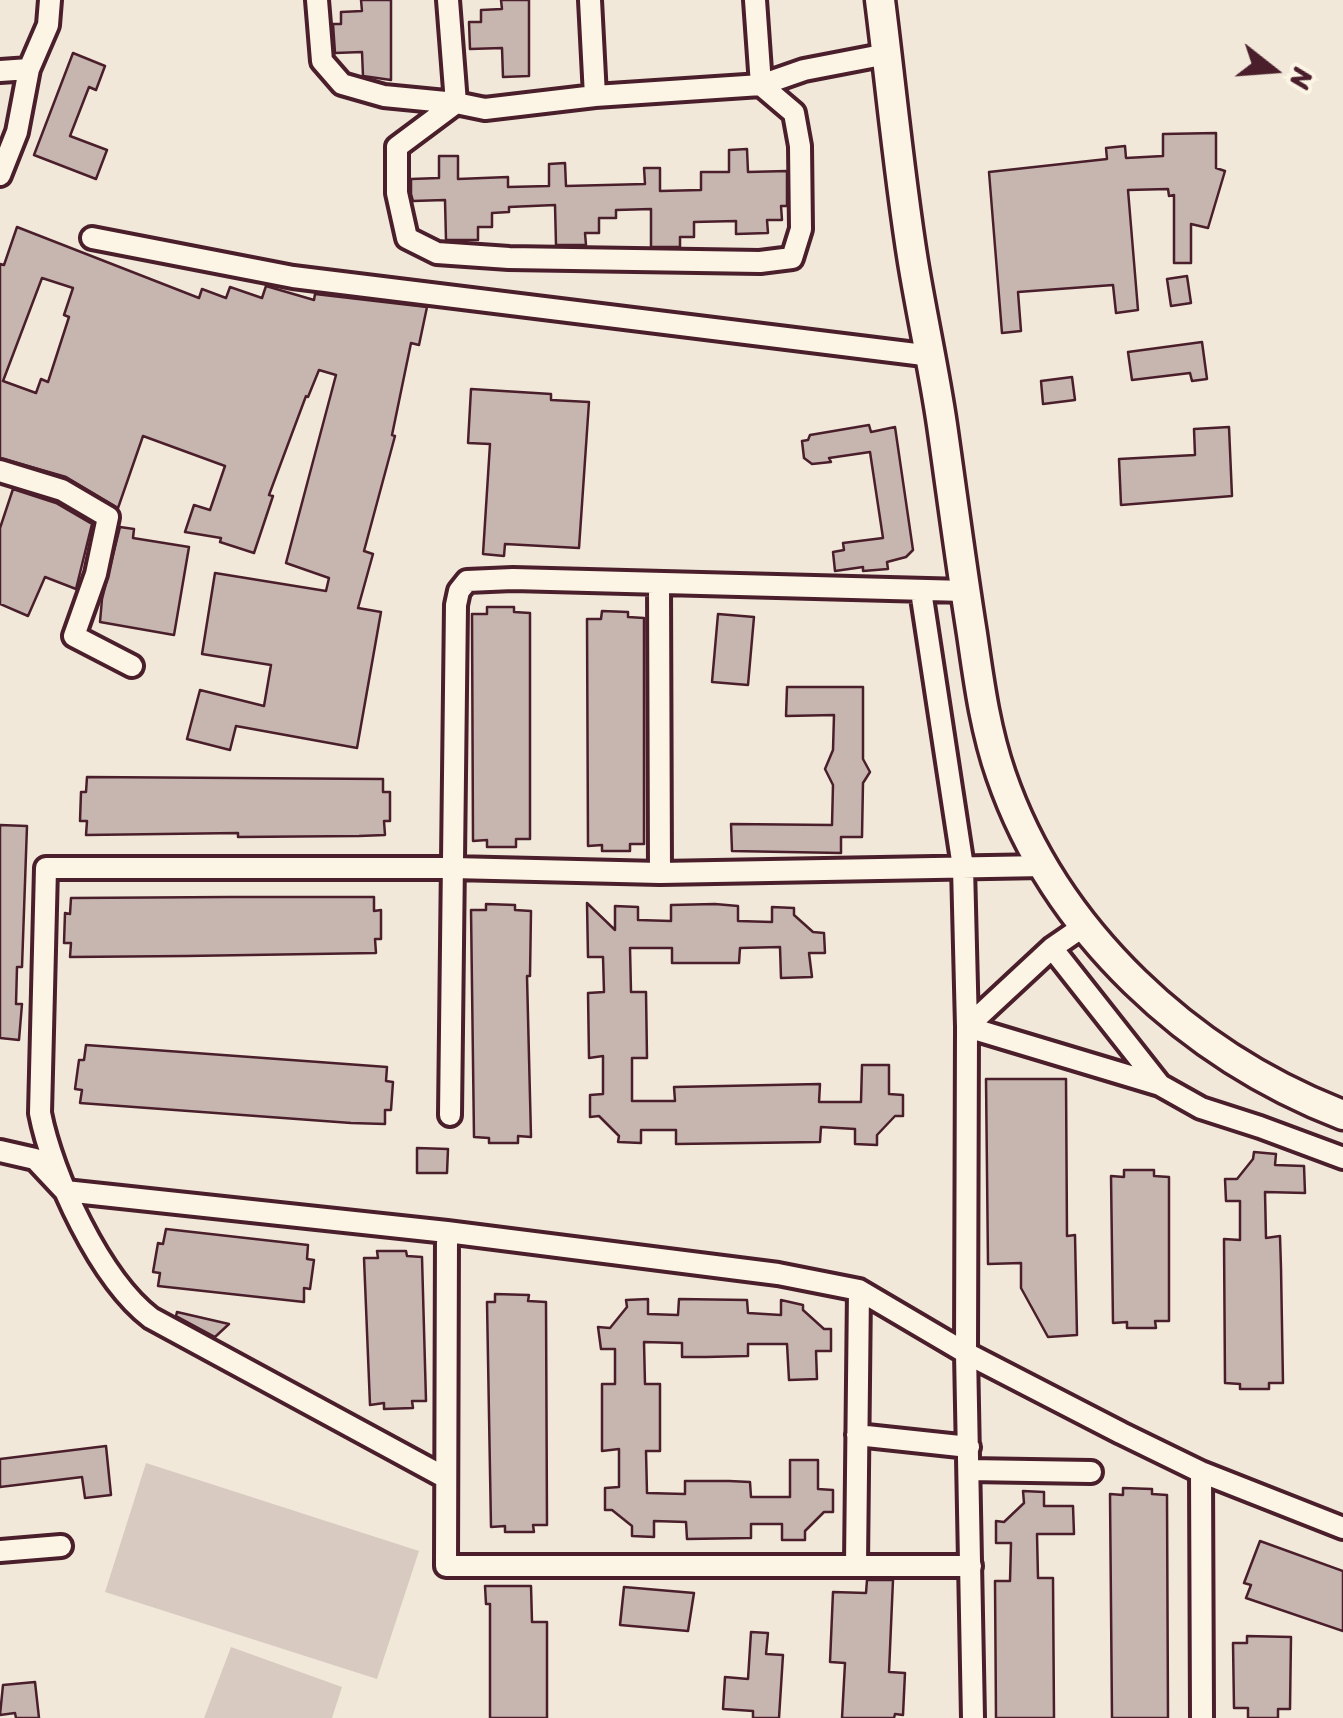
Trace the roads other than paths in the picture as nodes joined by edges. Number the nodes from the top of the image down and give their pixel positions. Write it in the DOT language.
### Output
graph roads {
  1 [pos="50,0"];
  2 [pos="317,0"];
  3 [pos="448,0"];
  4 [pos="590,0"];
  5 [pos="756,0"];
  6 [pos="880,0"];
  7 [pos="887,54"];
  8 [pos="29,69"];
  9 [pos="0,71"];
  10 [pos="761,86"];
  11 [pos="595,96"];
  12 [pos="456,102"];
  13 [pos="0,175"];
  14 [pos="92,238"];
  15 [pos="932,356"];
  16 [pos="0,472"];
  17 [pos="658,583"];
  18 [pos="921,591"];
  19 [pos="965,591"];
  20 [pos="132,666"];
  21 [pos="1044,866"];
  22 [pos="453,868"];
  23 [pos="963,868"];
  24 [pos="660,873"];
  25 [pos="1084,926"];
  26 [pos="1052,948"];
  27 [pos="967,1027"];
  28 [pos="1160,1084"];
  29 [pos="450,1115"];
  30 [pos="1343,1115"];
  31 [pos="0,1151"];
  32 [pos="1343,1158"];
  33 [pos="65,1191"];
  34 [pos="447,1232"];
  35 [pos="859,1290"];
  36 [pos="966,1352"];
  37 [pos="856,1434"];
  38 [pos="969,1447"];
  39 [pos="969,1470"];
  40 [pos="1090,1472"];
  41 [pos="1201,1472"];
  42 [pos="446,1478"];
  43 [pos="1343,1528"];
  44 [pos="61,1546"];
  45 [pos="0,1551"];
  46 [pos="856,1564"];
  47 [pos="971,1566"];
  48 [pos="972,1718"];
  49 [pos="1202,1718"];
  1 -- 8 [label="street"];
  2 -- 12 [label="street"];
  3 -- 12 [label="street"];
  4 -- 11 [label="street"];
  5 -- 10 [label="street"];
  6 -- 7 [label="street"];
  7 -- 10 [label="street"];
  7 -- 15 [label="street"];
  8 -- 9 [label="street"];
  8 -- 13 [label="street"];
  10 -- 11 [label="street"];
  10 -- 12 [label="street"];
  11 -- 12 [label="street"];
  14 -- 15 [label="street"];
  15 -- 19 [label="street"];
  16 -- 20 [label="street"];
  17 -- 18 [label="street"];
  17 -- 22 [label="street"];
  17 -- 24 [label="street"];
  18 -- 19 [label="street"];
  18 -- 23 [label="street"];
  19 -- 21 [label="street"];
  21 -- 23 [label="street"];
  21 -- 25 [label="street"];
  22 -- 24 [label="street"];
  22 -- 29 [label="street"];
  22 -- 33 [label="street"];
  23 -- 24 [label="street"];
  23 -- 27 [label="street"];
  25 -- 26 [label="street"];
  25 -- 30 [label="street"];
  26 -- 27 [label="street"];
  26 -- 28 [label="street"];
  27 -- 28 [label="street"];
  27 -- 36 [label="street"];
  28 -- 32 [label="street"];
  31 -- 33 [label="street"];
  33 -- 34 [label="street"];
  33 -- 42 [label="street"];
  34 -- 35 [label="street"];
  34 -- 42 [label="street"];
  35 -- 36 [label="street"];
  35 -- 37 [label="street"];
  36 -- 38 [label="street"];
  36 -- 41 [label="street"];
  37 -- 38 [label="street"];
  37 -- 46 [label="street"];
  38 -- 39 [label="street"];
  39 -- 40 [label="street"];
  39 -- 47 [label="street"];
  41 -- 43 [label="street"];
  41 -- 49 [label="street"];
  42 -- 46 [label="street"];
  44 -- 45 [label="street"];
  46 -- 47 [label="street"];
  47 -- 48 [label="street"];
}
